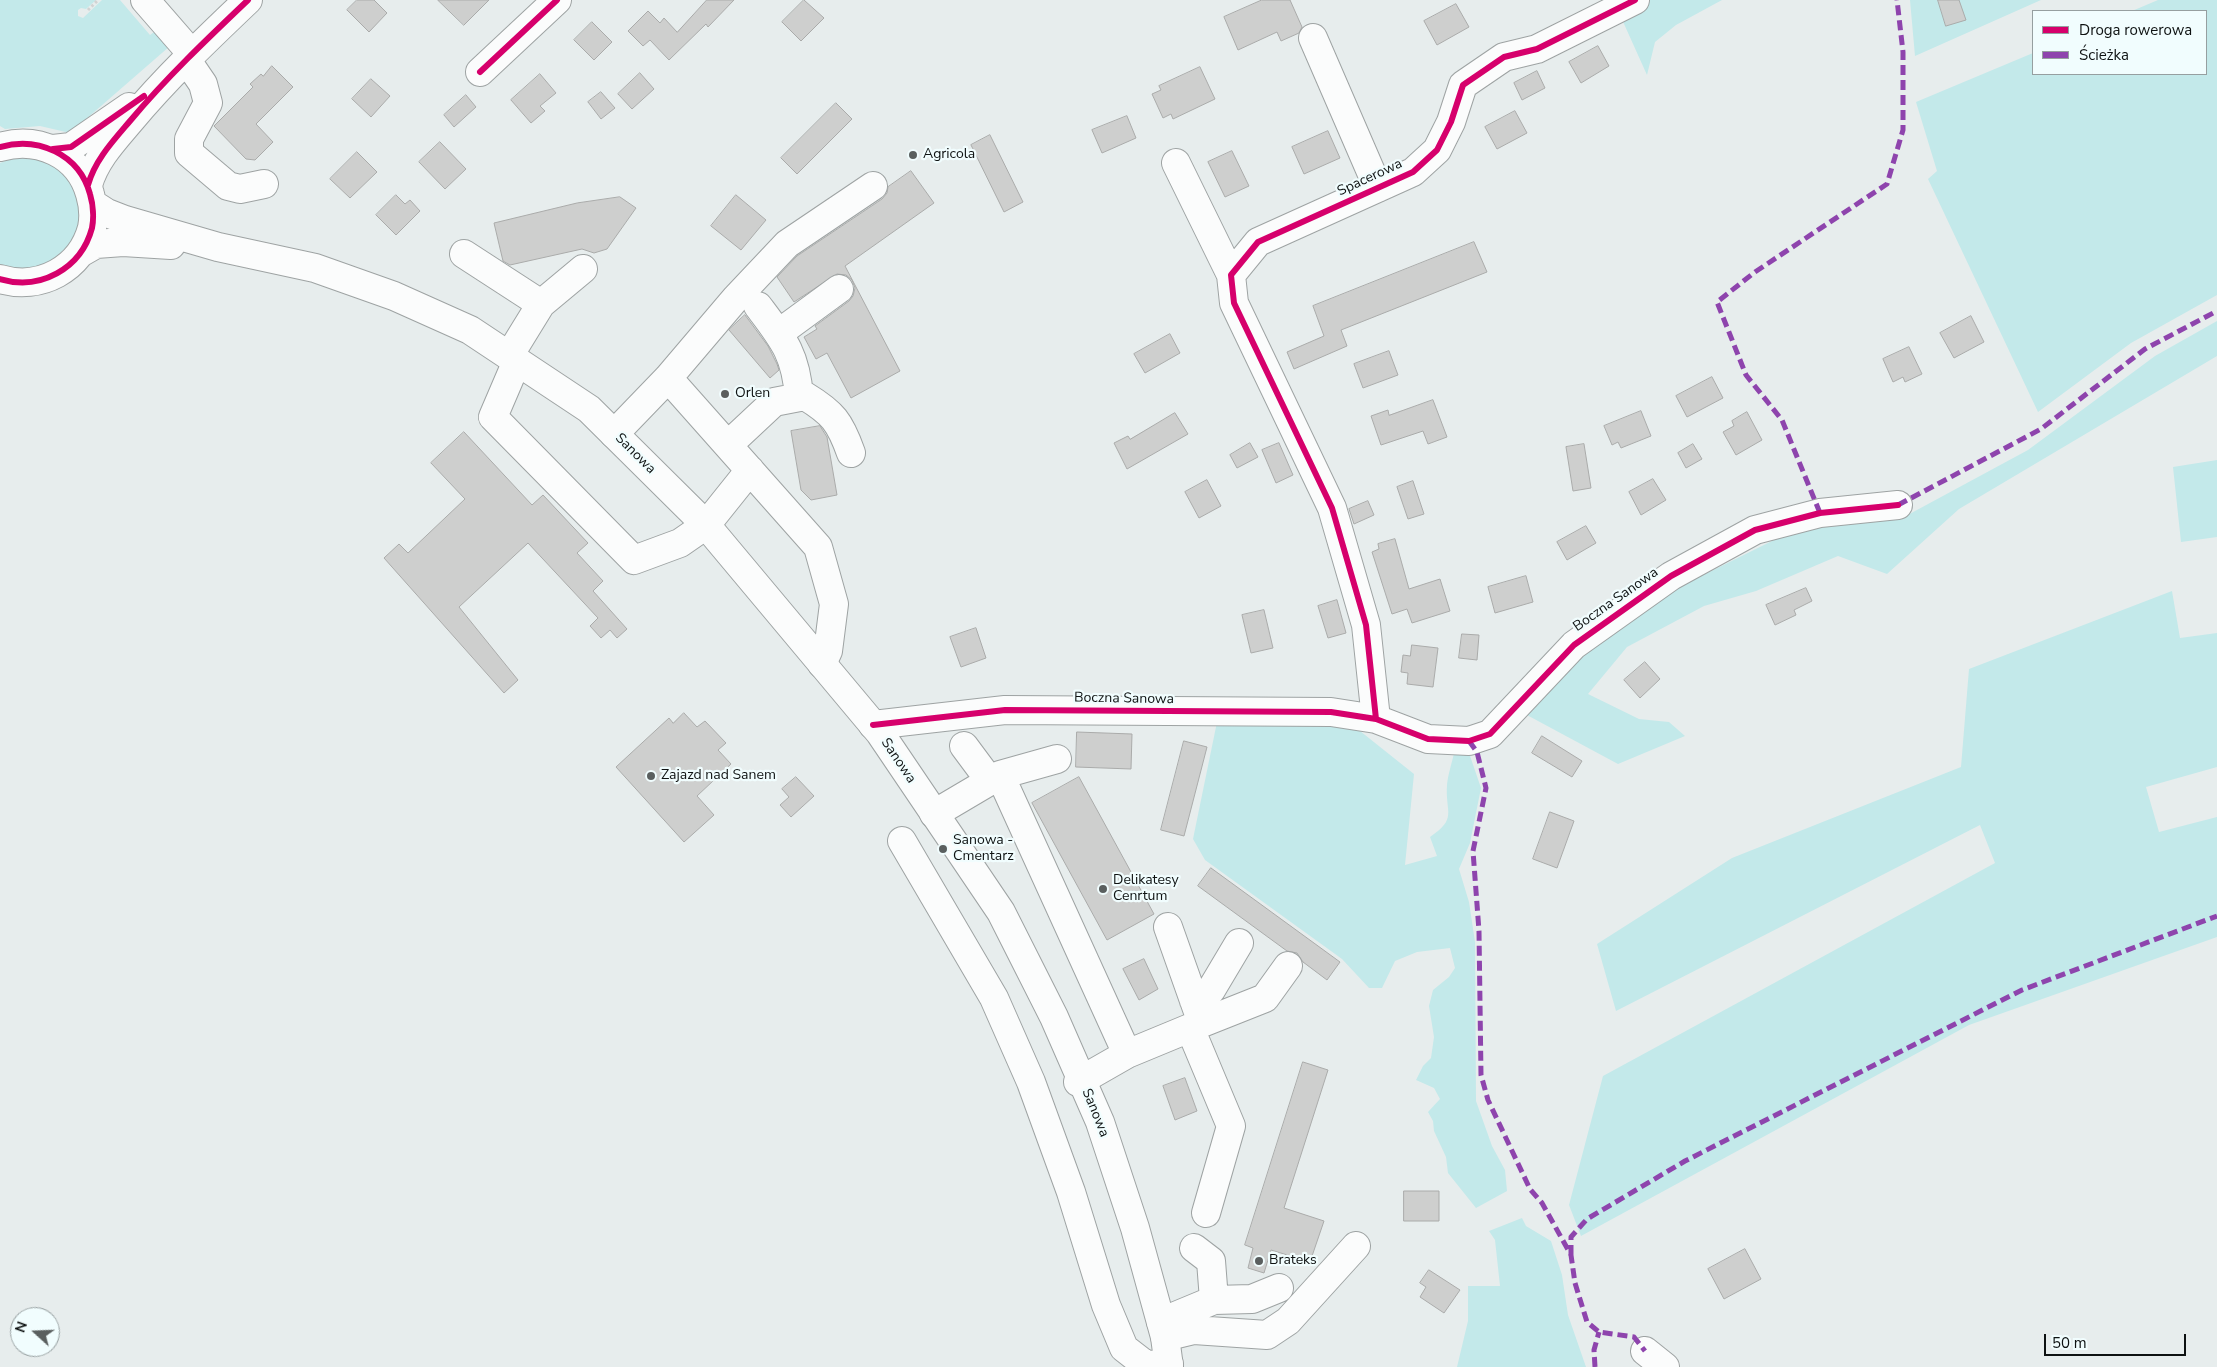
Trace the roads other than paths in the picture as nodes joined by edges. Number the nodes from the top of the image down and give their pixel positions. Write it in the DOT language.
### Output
graph roads {
  1 [pos="145,0"];
  2 [pos="248,0"];
  3 [pos="557,0"];
  4 [pos="1634,0"];
  5 [pos="1313,38"];
  6 [pos="189,57"];
  7 [pos="480,72"];
  8 [pos="161,84"];
  9 [pos="4,143"];
  10 [pos="53,150"];
  11 [pos="1176,163"];
  12 [pos="264,184"];
  13 [pos="873,186"];
  14 [pos="1378,188"];
  15 [pos="90,194"];
  16 [pos="218,248"];
  17 [pos="82,252"];
  18 [pos="464,254"];
  19 [pos="583,269"];
  20 [pos="1231,275"];
  21 [pos="0,280"];
  22 [pos="839,289"];
  23 [pos="541,304"];
  24 [pos="758,306"];
  25 [pos="778,333"];
  26 [pos="513,359"];
  27 [pos="668,378"];
  28 [pos="799,397"];
  29 [pos="614,434"];
  30 [pos="728,445"];
  31 [pos="850,453"];
  32 [pos="750,470"];
  33 [pos="1898,505"];
  34 [pos="706,525"];
  35 [pos="822,664"];
  36 [pos="1376,719"];
  37 [pos="873,725"];
  38 [pos="964,746"];
  39 [pos="1057,759"];
  40 [pos="995,778"];
  41 [pos="934,814"];
  42 [pos="902,840"];
  43 [pos="1168,928"];
  44 [pos="1239,942"];
  45 [pos="1288,966"];
  46 [pos="1196,1017"];
  47 [pos="1127,1054"];
  48 [pos="1080,1081"];
  49 [pos="1206,1214"];
  50 [pos="1356,1246"];
  51 [pos="1194,1248"];
  52 [pos="1279,1288"];
  53 [pos="1214,1300"];
  54 [pos="1163,1330"];
  55 [pos="1169,1366"];
  1 -- 6 [label="street"];
  2 -- 6 [label="street"];
  3 -- 7 [label="street"];
  4 -- 14 [label="street, Spacerowa"];
  5 -- 14 [label="street"];
  6 -- 8 [label="street"];
  6 -- 12 [label="street"];
  8 -- 10 [label="street"];
  8 -- 15 [label="street"];
  9 -- 10 [label="street"];
  10 -- 15 [label="street"];
  11 -- 20 [label="street"];
  13 -- 27 [label="street"];
  14 -- 20 [label="street, Spacerowa"];
  15 -- 16 [label="street"];
  15 -- 17 [label="street"];
  16 -- 17 [label="street"];
  16 -- 26 [label="street, Sanowa"];
  17 -- 21 [label="street"];
  18 -- 23 [label="street"];
  19 -- 23 [label="street"];
  20 -- 36 [label="street"];
  22 -- 25 [label="street"];
  23 -- 26 [label="street"];
  24 -- 25 [label="street"];
  25 -- 28 [label="street"];
  26 -- 29 [label="street, Sanowa"];
  26 -- 34 [label="street"];
  27 -- 29 [label="street"];
  27 -- 30 [label="street"];
  28 -- 30 [label="street"];
  28 -- 31 [label="street"];
  29 -- 34 [label="street, Sanowa"];
  30 -- 32 [label="street"];
  32 -- 34 [label="street"];
  32 -- 35 [label="street"];
  33 -- 36 [label="street, Boczna Sanowa"];
  34 -- 35 [label="street, Sanowa"];
  35 -- 37 [label="street, Sanowa"];
  36 -- 37 [label="street, Boczna Sanowa"];
  37 -- 41 [label="street, Sanowa"];
  38 -- 40 [label="street"];
  39 -- 40 [label="street"];
  40 -- 41 [label="street"];
  40 -- 47 [label="street"];
  41 -- 48 [label="street, Sanowa"];
  42 -- 55 [label="street"];
  43 -- 46 [label="street"];
  44 -- 46 [label="street"];
  45 -- 46 [label="street"];
  46 -- 47 [label="street"];
  46 -- 49 [label="street"];
  47 -- 48 [label="street"];
  48 -- 54 [label="street, Sanowa"];
  50 -- 54 [label="street"];
  51 -- 53 [label="street"];
  52 -- 53 [label="street"];
  53 -- 54 [label="street"];
  54 -- 55 [label="street, Sanowa"];
}
